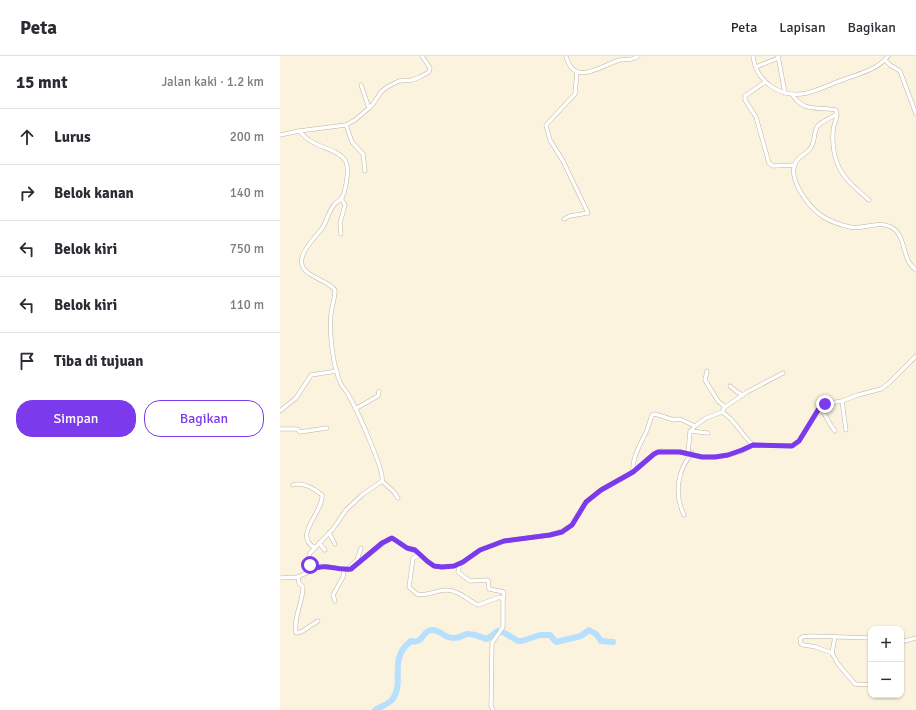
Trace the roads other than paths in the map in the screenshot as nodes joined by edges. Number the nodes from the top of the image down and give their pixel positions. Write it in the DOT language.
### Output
graph roads {
  1 [pos="422,56"];
  2 [pos="566,56"];
  3 [pos="638,56"];
  4 [pos="753,56"];
  5 [pos="778,57"];
  6 [pos="887,58"];
  7 [pos="756,67"];
  8 [pos="577,72"];
  9 [pos="764,82"];
  10 [pos="361,85"];
  11 [pos="785,93"];
  12 [pos="792,94"];
  13 [pos="369,108"];
  14 [pos="837,114"];
  15 [pos="916,114"];
  16 [pos="346,125"];
  17 [pos="299,131"];
  18 [pos="280,134"];
  19 [pos="795,165"];
  20 [pos="366,170"];
  21 [pos="341,198"];
  22 [pos="869,200"];
  23 [pos="564,219"];
  24 [pos="341,234"];
  25 [pos="916,270"];
  26 [pos="916,356"];
  27 [pos="707,371"];
  28 [pos="337,372"];
  29 [pos="783,373"];
  30 [pos="730,386"];
  31 [pos="379,392"];
  32 [pos="743,395"];
  33 [pos="842,401"];
  34 [pos="725,407"];
  35 [pos="821,408"];
  36 [pos="355,409"];
  37 [pos="280,411"];
  38 [pos="722,412"];
  39 [pos="695,426"];
  40 [pos="327,428"];
  41 [pos="280,429"];
  42 [pos="690,430"];
  43 [pos="846,430"];
  44 [pos="835,431"];
  45 [pos="708,433"];
  46 [pos="753,445"];
  47 [pos="690,453"];
  48 [pos="633,472"];
  49 [pos="382,482"];
  50 [pos="293,484"];
  51 [pos="398,498"];
  52 [pos="684,515"];
  53 [pos="329,533"];
  54 [pos="319,543"];
  55 [pos="335,544"];
  56 [pos="315,548"];
  57 [pos="361,548"];
  58 [pos="325,550"];
  59 [pos="422,556"];
  60 [pos="460,563"];
  61 [pos="311,570"];
  62 [pos="346,570"];
  63 [pos="298,577"];
  64 [pos="280,578"];
  65 [pos="503,600"];
  66 [pos="335,601"];
  67 [pos="318,621"];
  68 [pos="835,636"];
  69 [pos="868,638"];
  70 [pos="916,638"];
  71 [pos="904,641"];
  72 [pos="832,652"];
  73 [pos="868,685"];
  74 [pos="493,710"];
  1 -- 13 [label="street"];
  2 -- 8 [label="street"];
  3 -- 8 [label="street"];
  4 -- 7 [label="street"];
  5 -- 7 [label="street"];
  5 -- 11 [label="street"];
  6 -- 12 [label="street"];
  6 -- 15 [label="street"];
  7 -- 9 [label="street"];
  8 -- 23 [label="street"];
  9 -- 11 [label="street"];
  9 -- 19 [label="street"];
  10 -- 13 [label="street"];
  11 -- 12 [label="street"];
  12 -- 14 [label="street"];
  13 -- 16 [label="street"];
  14 -- 19 [label="street"];
  14 -- 22 [label="street"];
  16 -- 17 [label="street"];
  16 -- 20 [label="street"];
  17 -- 18 [label="street"];
  17 -- 21 [label="street"];
  19 -- 25 [label="street"];
  21 -- 24 [label="street"];
  21 -- 28 [label="street"];
  26 -- 33 [label="street"];
  27 -- 34 [label="street"];
  28 -- 36 [label="street"];
  28 -- 37 [label="street"];
  29 -- 32 [label="street"];
  30 -- 32 [label="street"];
  31 -- 36 [label="street"];
  32 -- 34 [label="street"];
  33 -- 35 [label="street"];
  33 -- 43 [label="street"];
  34 -- 38 [label="street"];
  35 -- 44 [label="street"];
  35 -- 46 [label="street"];
  36 -- 49 [label="street"];
  38 -- 39 [label="street"];
  38 -- 46 [label="street"];
  39 -- 42 [label="street"];
  39 -- 48 [label="street"];
  40 -- 41 [label="street"];
  42 -- 45 [label="street"];
  42 -- 47 [label="street"];
  46 -- 47 [label="street"];
  47 -- 48 [label="street"];
  47 -- 52 [label="street"];
  48 -- 60 [label="street"];
  49 -- 51 [label="street"];
  49 -- 53 [label="street"];
  50 -- 56 [label="street"];
  53 -- 54 [label="street"];
  53 -- 55 [label="street"];
  54 -- 56 [label="street"];
  54 -- 58 [label="street"];
  56 -- 61 [label="street"];
  57 -- 62 [label="street"];
  59 -- 60 [label="street"];
  59 -- 62 [label="street"];
  59 -- 65 [label="street"];
  60 -- 65 [label="street"];
  61 -- 62 [label="street"];
  61 -- 63 [label="street"];
  62 -- 66 [label="street"];
  63 -- 64 [label="street"];
  63 -- 67 [label="street"];
  65 -- 74 [label="street"];
  68 -- 69 [label="street"];
  68 -- 72 [label="street"];
  68 -- 72 [label="street"];
  70 -- 71 [label="street"];
  72 -- 73 [label="street"];
}
